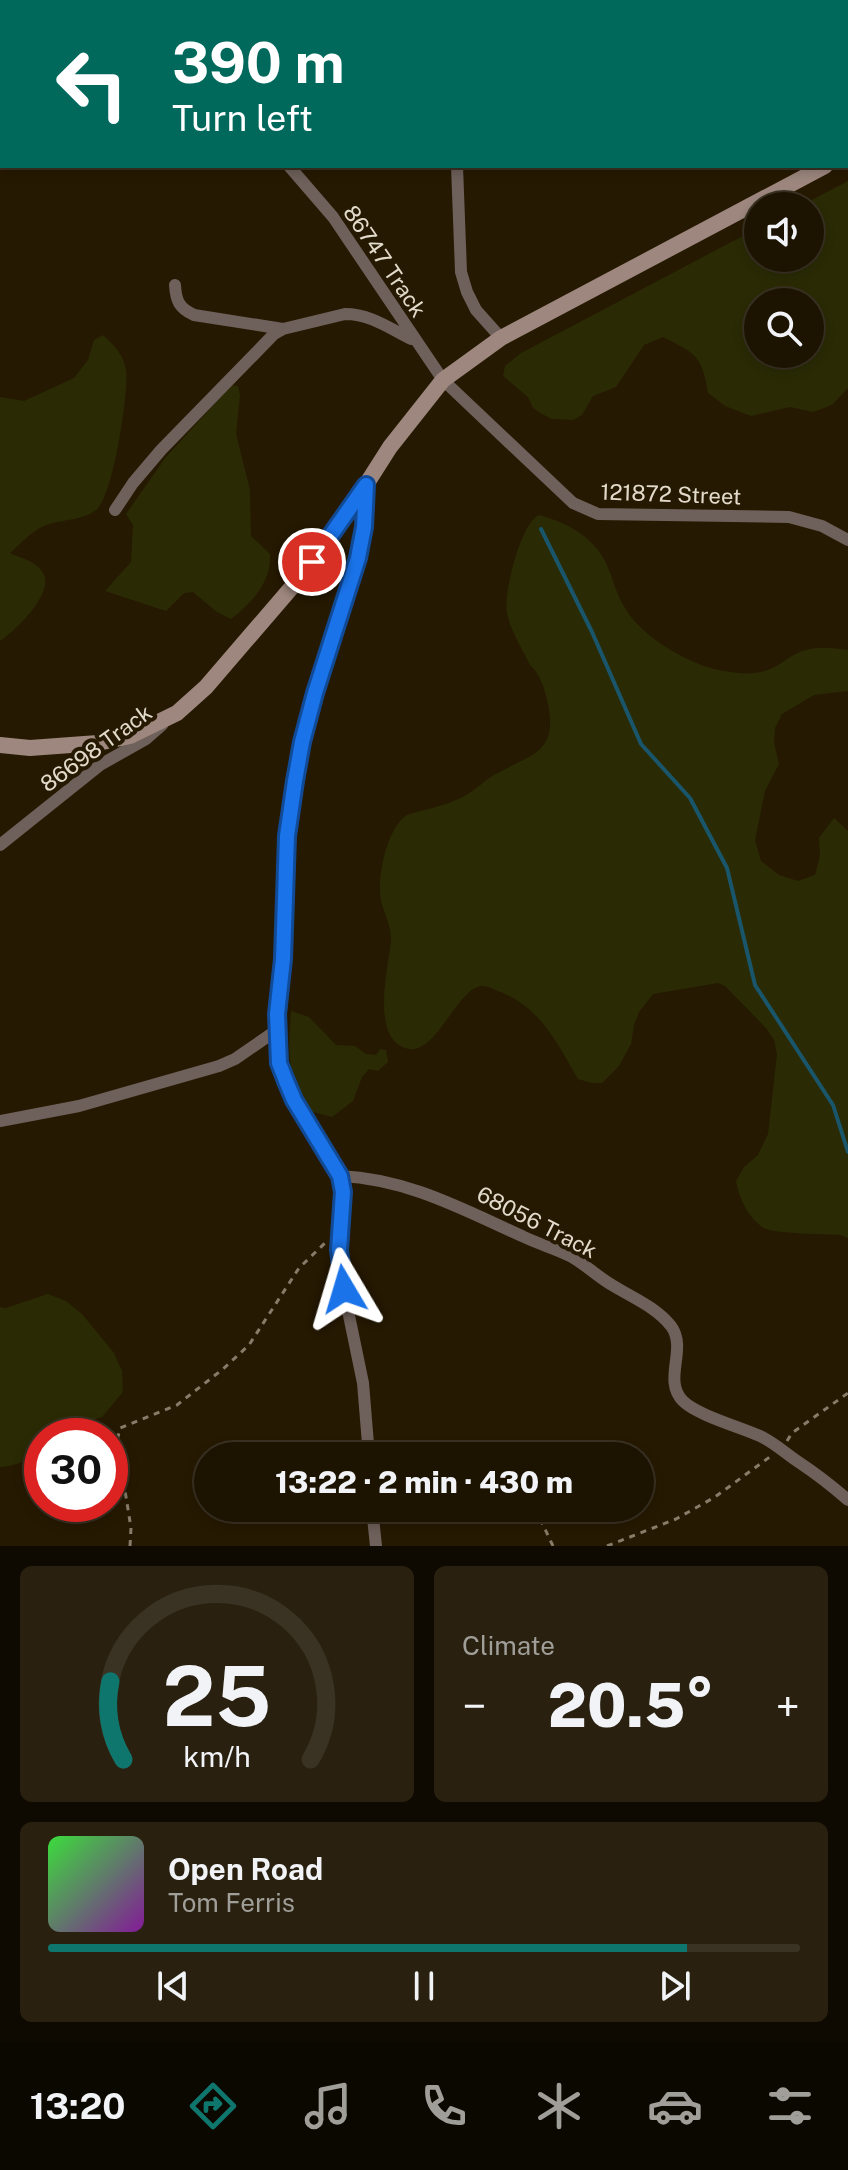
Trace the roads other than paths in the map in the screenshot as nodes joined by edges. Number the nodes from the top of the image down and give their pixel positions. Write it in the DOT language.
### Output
graph roads {
  1 [pos="291,168"];
  2 [pos="457,168"];
  3 [pos="821,168"];
  4 [pos="175,285"];
  5 [pos="283,329"];
  6 [pos="501,338"];
  7 [pos="414,340"];
  8 [pos="443,380"];
  9 [pos="366,485"];
  10 [pos="115,510"];
  11 [pos="848,540"];
  12 [pos="177,713"];
  13 [pos="0,745"];
  14 [pos="0,845"];
  15 [pos="277,1030"];
  16 [pos="0,1121"];
  17 [pos="340,1176"];
  18 [pos="368,1442"];
  19 [pos="848,1500"];
  20 [pos="373,1522"];
  21 [pos="376,1546"];
  1 -- 7 [label="street, 86747 Track"];
  2 -- 6 [label="street"];
  3 -- 6 [label="street"];
  4 -- 5 [label="street"];
  5 -- 7 [label="street"];
  5 -- 10 [label="street"];
  6 -- 8 [label="street"];
  7 -- 8 [label="street, 86747 Track"];
  8 -- 9 [label="street"];
  8 -- 11 [label="street, 121872 Street"];
  9 -- 12 [label="street"];
  9 -- 15 [label="street"];
  12 -- 13 [label="street"];
  12 -- 14 [label="street, 86698 Track"];
  15 -- 16 [label="street"];
  15 -- 17 [label="street"];
  17 -- 18 [label="street"];
  17 -- 19 [label="street, 68056 Track"];
  20 -- 21 [label="street"];
}
